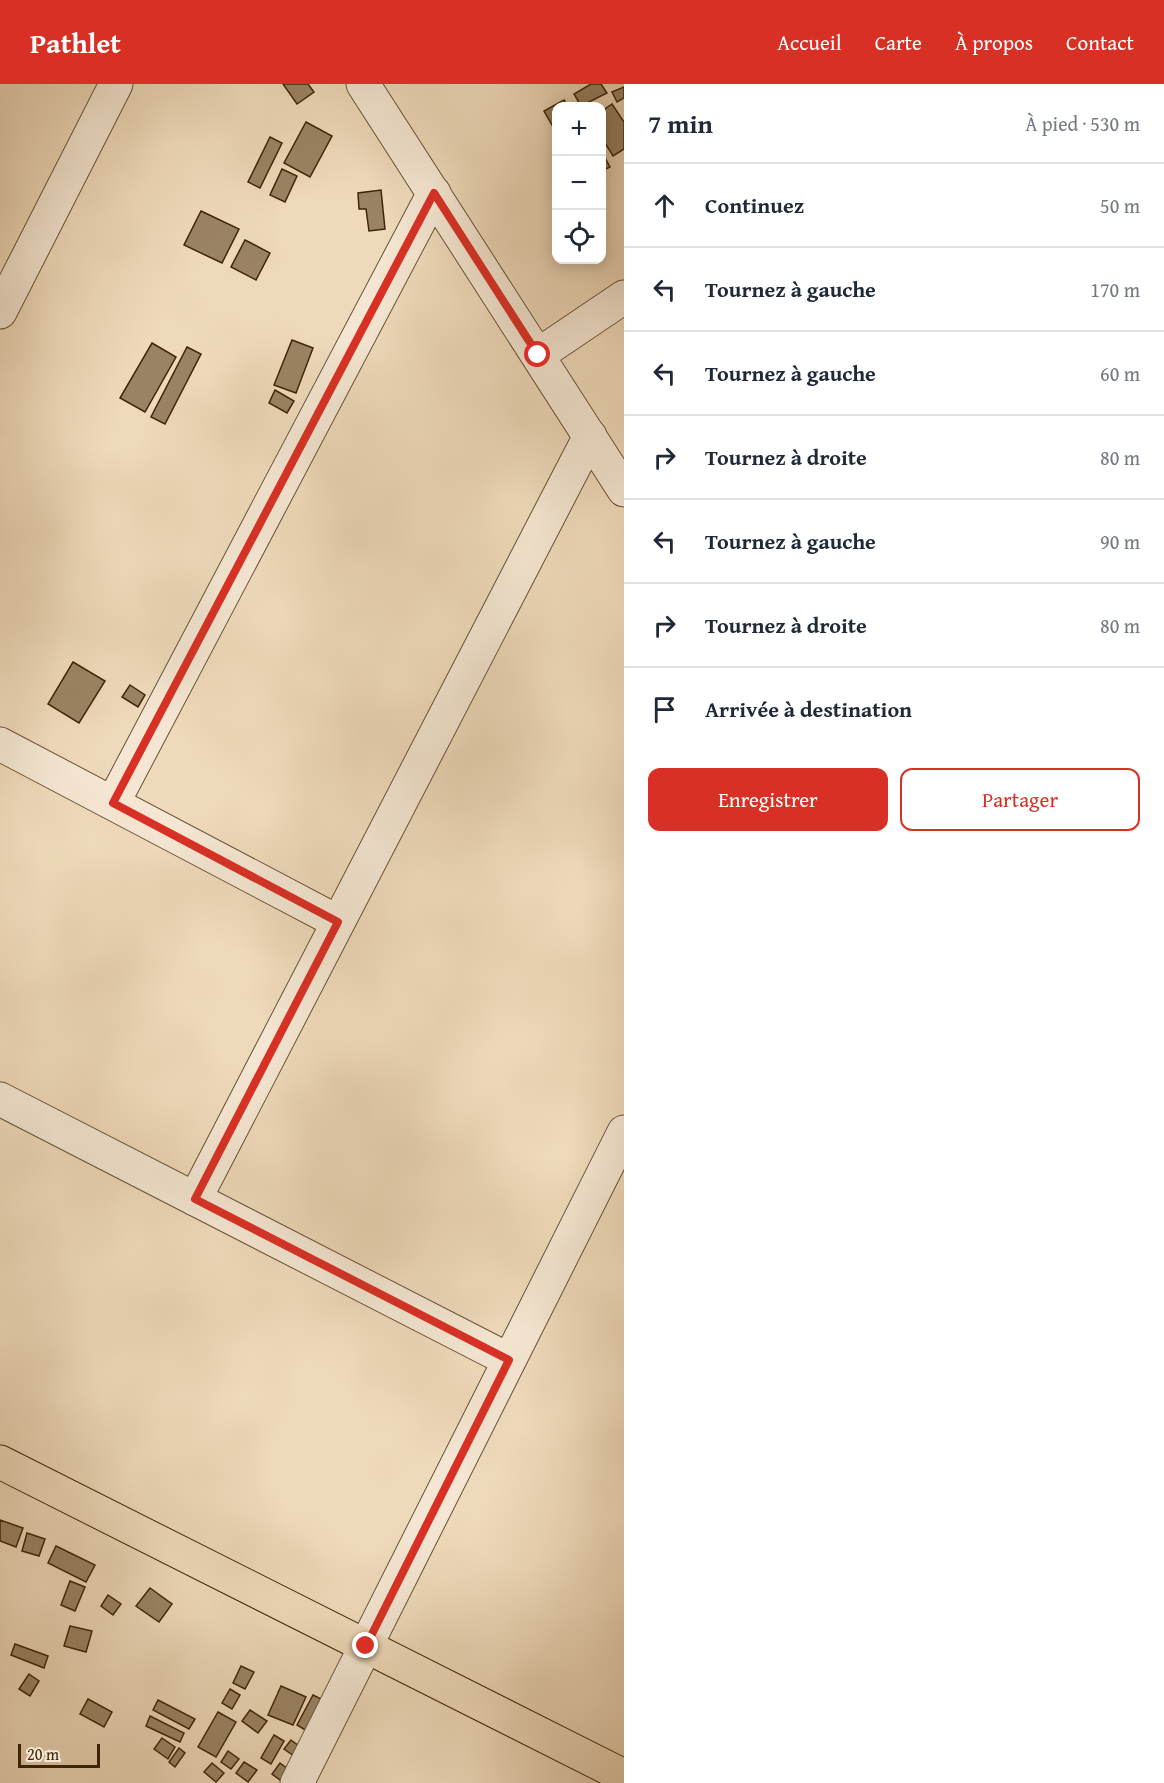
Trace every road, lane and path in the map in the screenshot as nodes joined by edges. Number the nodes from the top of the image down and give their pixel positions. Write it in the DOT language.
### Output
graph roads {
  1 [pos="116,84"];
  2 [pos="363,84"];
  3 [pos="434,193"];
  4 [pos="624,297"];
  5 [pos="0,312"];
  6 [pos="538,355"];
  7 [pos="590,436"];
  8 [pos="624,490"];
  9 [pos="0,744"];
  10 [pos="113,803"];
  11 [pos="338,922"];
  12 [pos="0,1099"];
  13 [pos="624,1132"];
  14 [pos="195,1199"];
  15 [pos="509,1360"];
  16 [pos="0,1462"];
  17 [pos="366,1646"];
  18 [pos="624,1776"];
  19 [pos="297,1783"];
  1 -- 5 [label="street"];
  2 -- 3 [label="street"];
  3 -- 6 [label="street"];
  3 -- 10 [label="street"];
  4 -- 6 [label="street"];
  6 -- 7 [label="street"];
  7 -- 8 [label="street"];
  7 -- 11 [label="street"];
  9 -- 10 [label="street"];
  10 -- 11 [label="street"];
  11 -- 14 [label="street"];
  12 -- 14 [label="street"];
  13 -- 15 [label="street"];
  14 -- 15 [label="street"];
  15 -- 17 [label="street"];
  16 -- 17 [label="main road"];
  17 -- 18 [label="main road"];
  17 -- 19 [label="street"];
}
